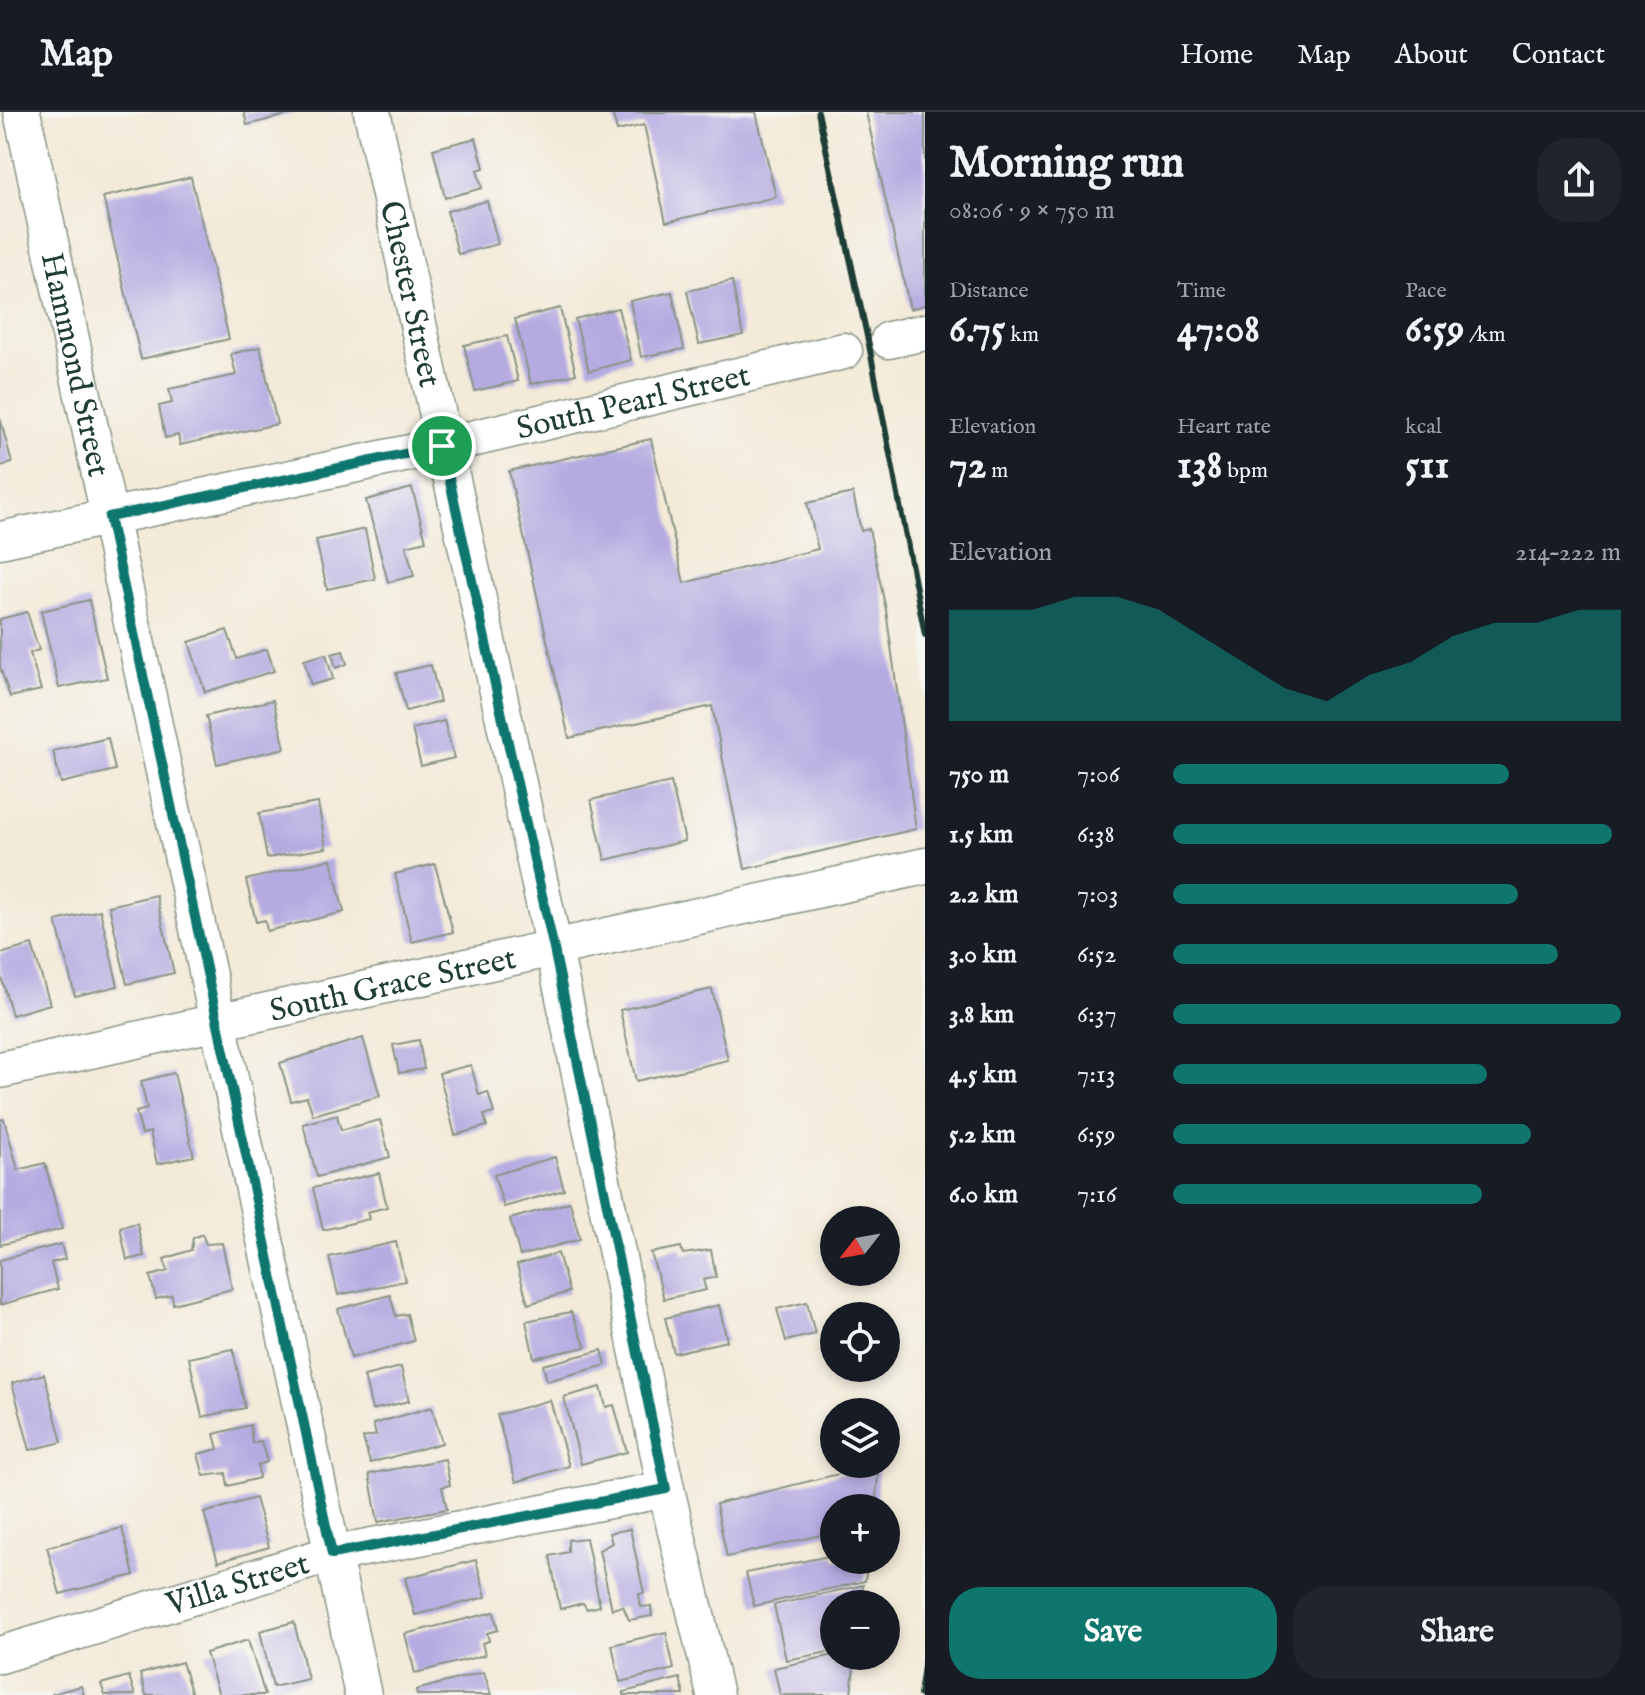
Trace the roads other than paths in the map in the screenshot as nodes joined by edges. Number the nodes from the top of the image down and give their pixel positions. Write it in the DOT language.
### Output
graph roads {
  1 [pos="22,112"];
  2 [pos="372,112"];
  3 [pos="925,332"];
  4 [pos="889,340"];
  5 [pos="844,351"];
  6 [pos="442,446"];
  7 [pos="109,517"];
  8 [pos="0,540"];
  9 [pos="925,866"];
  10 [pos="554,949"];
  11 [pos="219,1024"];
  12 [pos="0,1070"];
  13 [pos="666,1489"];
  14 [pos="332,1554"];
  15 [pos="0,1652"];
  16 [pos="363,1695"];
  17 [pos="715,1695"];
  1 -- 7 [label="street, Hammond Street"];
  2 -- 6 [label="street, Chester Street"];
  3 -- 4 [label="street"];
  5 -- 6 [label="street, South Pearl Street"];
  6 -- 7 [label="street, South Pearl Street"];
  6 -- 10 [label="street, Chester Street"];
  7 -- 8 [label="street, South Pearl Street"];
  7 -- 11 [label="street, Hammond Street"];
  9 -- 10 [label="street, South Grace Street"];
  10 -- 11 [label="street, South Grace Street"];
  10 -- 13 [label="street, Chester Street"];
  11 -- 12 [label="street, South Grace Street"];
  11 -- 14 [label="street, Hammond Street"];
  13 -- 14 [label="street, Villa Street"];
  13 -- 17 [label="street, Chester Street"];
  14 -- 15 [label="street, Villa Street"];
  14 -- 16 [label="street, Hammond Street"];
}
